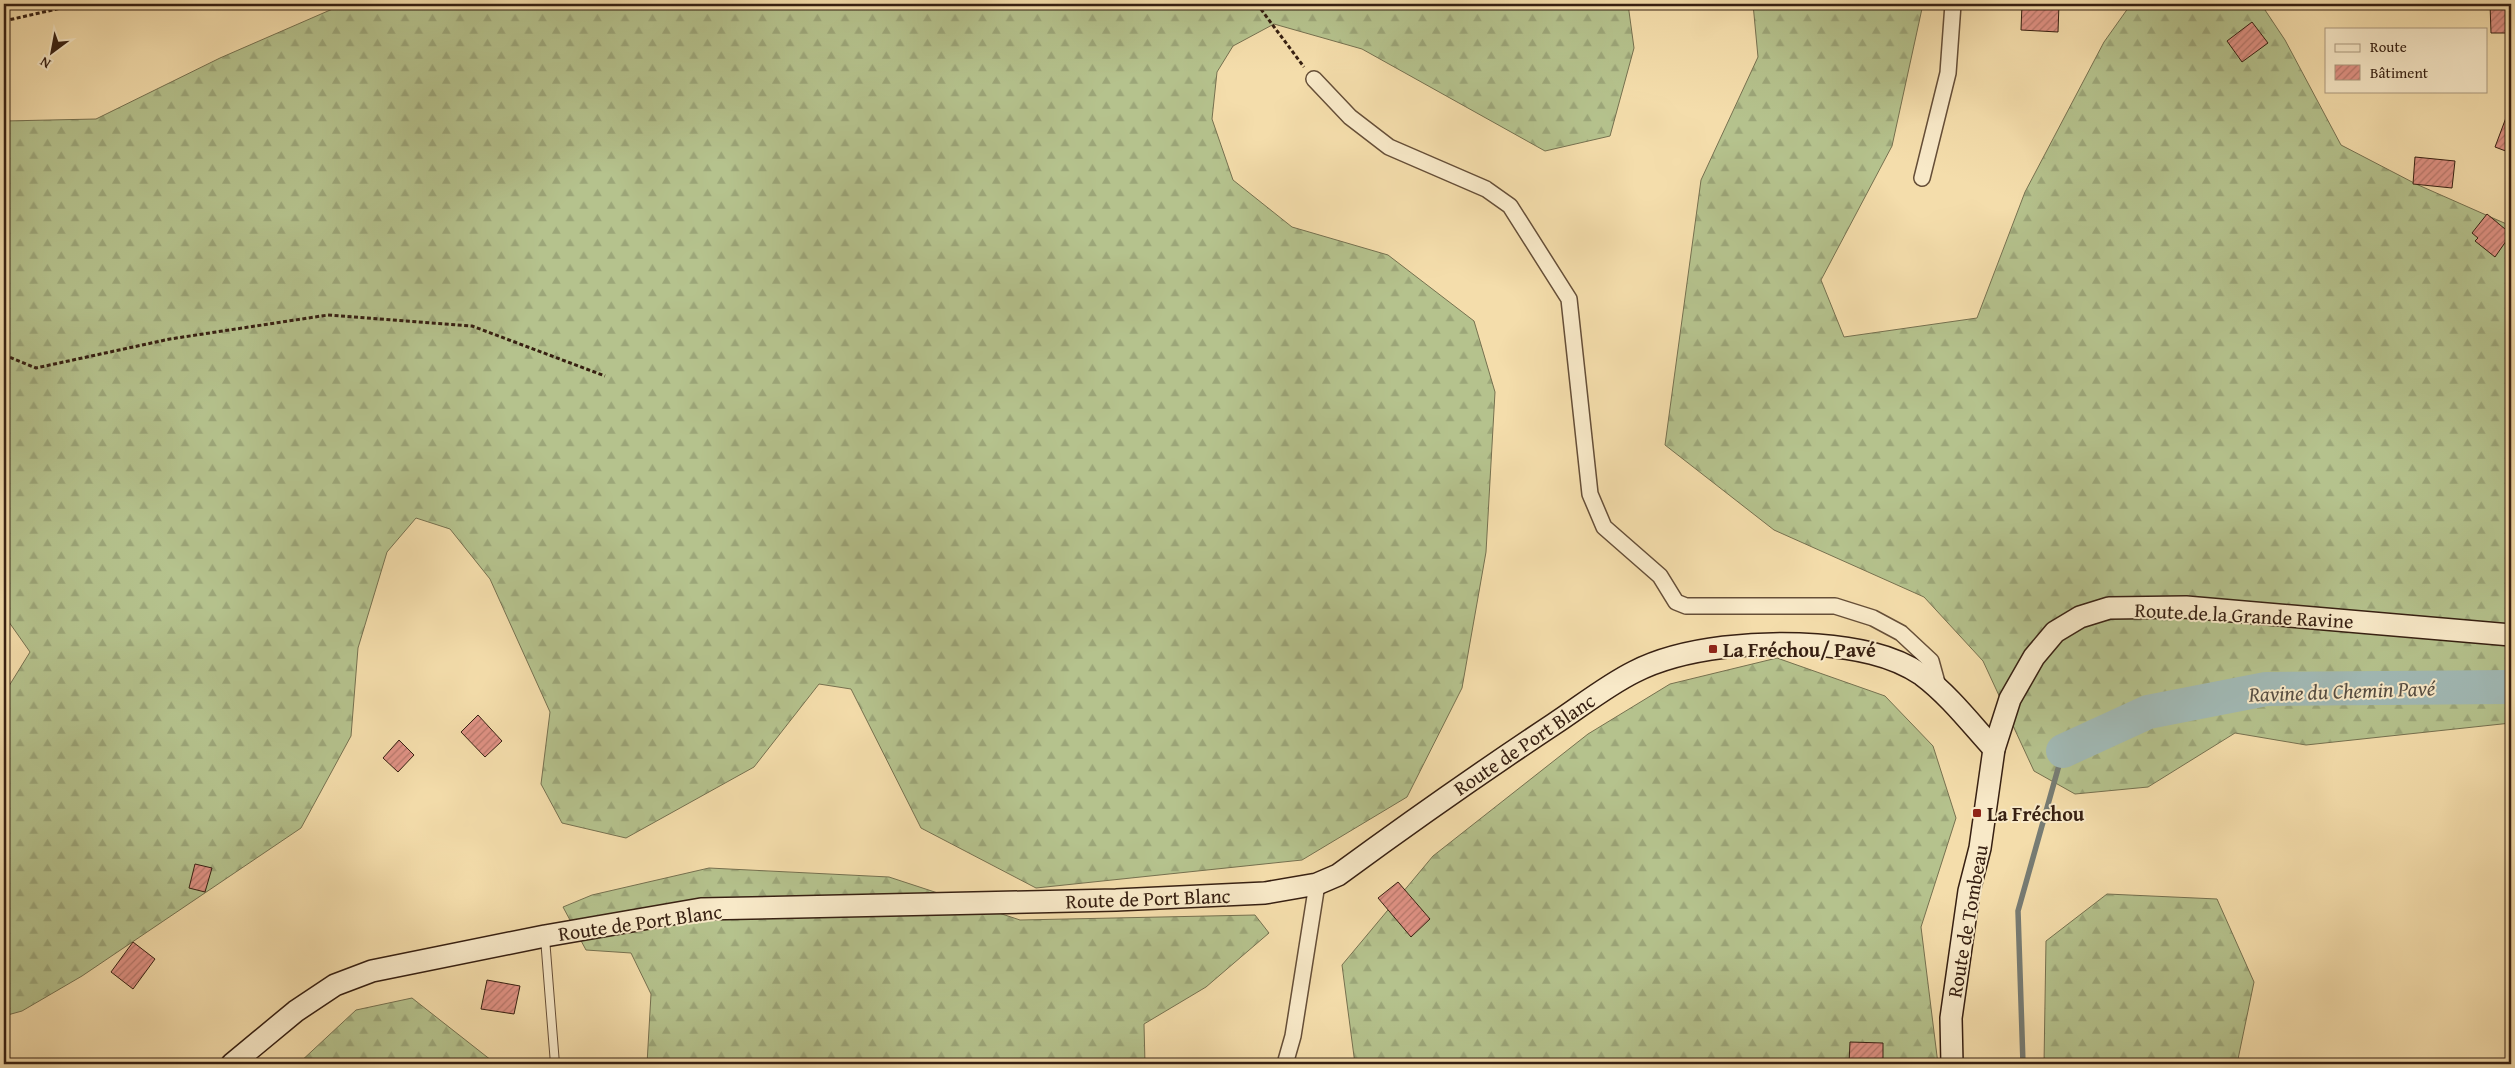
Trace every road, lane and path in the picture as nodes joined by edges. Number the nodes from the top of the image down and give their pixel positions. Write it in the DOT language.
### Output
graph roads {
  1 [pos="79,4"];
  2 [pos="1257,4"];
  3 [pos="1953,4"];
  4 [pos="4,21"];
  5 [pos="1314,79"];
  6 [pos="1922,178"];
  7 [pos="4,355"];
  8 [pos="606,376"];
  9 [pos="2511,635"];
  10 [pos="1940,692"];
  11 [pos="1994,749"];
  12 [pos="1317,884"];
  13 [pos="545,936"];
  14 [pos="232,1064"];
  15 [pos="555,1064"];
  16 [pos="1285,1064"];
  17 [pos="1952,1064"];
  1 -- 4 [label="path"];
  2 -- 5 [label="path"];
  3 -- 6 [label="street"];
  5 -- 10 [label="street"];
  7 -- 8 [label="path"];
  9 -- 11 [label="street, Route de la Grande Ravine"];
  10 -- 11 [label="street, Route de Port Blanc"];
  10 -- 12 [label="street, Route de Port Blanc"];
  11 -- 17 [label="street, Route de Tombeau"];
  12 -- 13 [label="street, Route de Port Blanc"];
  12 -- 16 [label="street"];
  13 -- 14 [label="street, Route de Port Blanc"];
  13 -- 15 [label="lane"];
}
